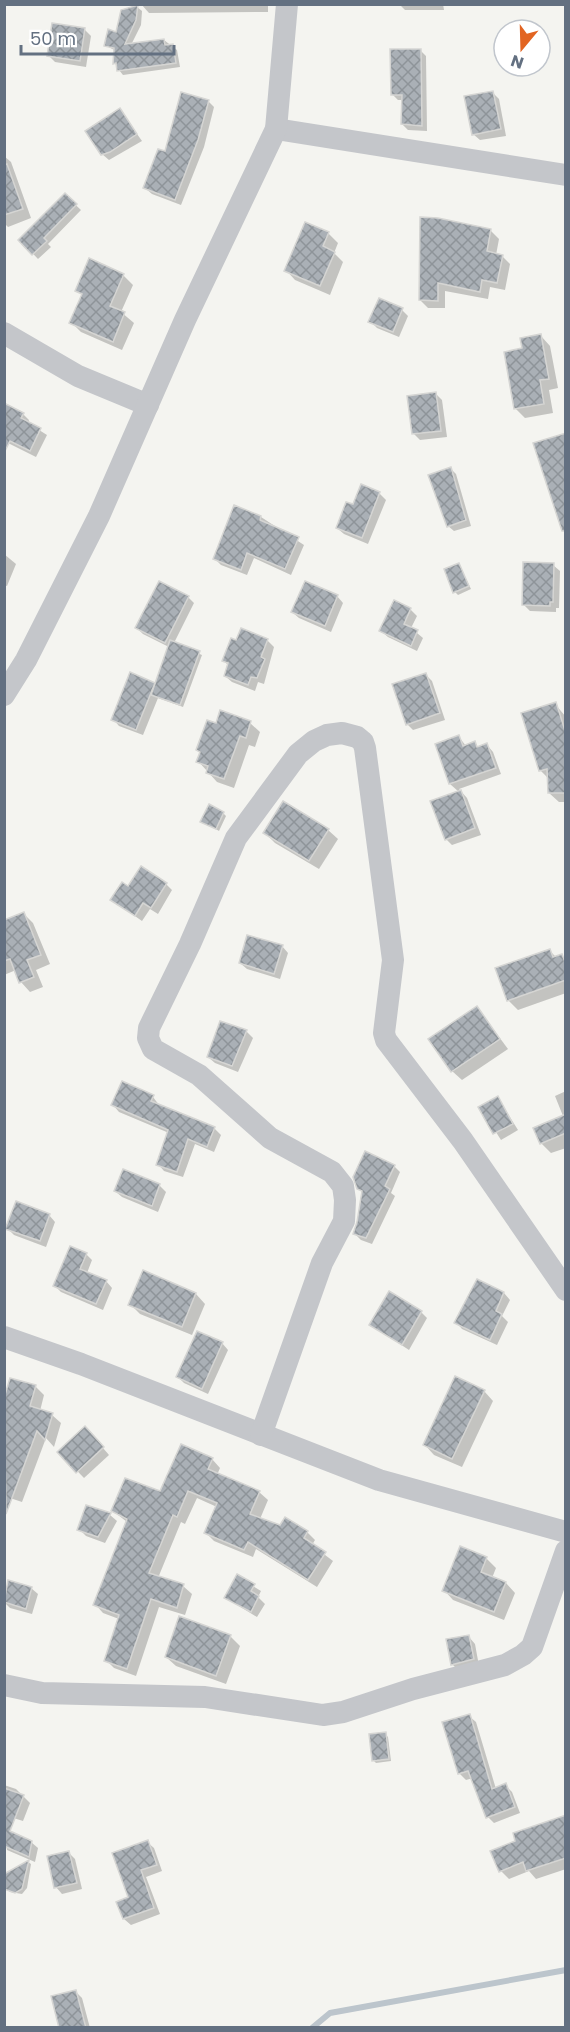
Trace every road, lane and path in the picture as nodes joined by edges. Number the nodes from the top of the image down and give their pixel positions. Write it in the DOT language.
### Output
graph roads {
  1 [pos="287,4"];
  2 [pos="276,129"];
  3 [pos="566,175"];
  4 [pos="4,333"];
  5 [pos="148,405"];
  6 [pos="4,695"];
  7 [pos="566,1290"];
  8 [pos="4,1337"];
  9 [pos="261,1435"];
  10 [pos="566,1532"];
  11 [pos="566,1551"];
  12 [pos="4,1685"];
  1 -- 2 [label="street"];
  2 -- 3 [label="street"];
  2 -- 5 [label="street"];
  4 -- 5 [label="street"];
  5 -- 6 [label="street"];
  7 -- 9 [label="street"];
  8 -- 9 [label="street"];
  9 -- 10 [label="street"];
  11 -- 12 [label="street"];
}
